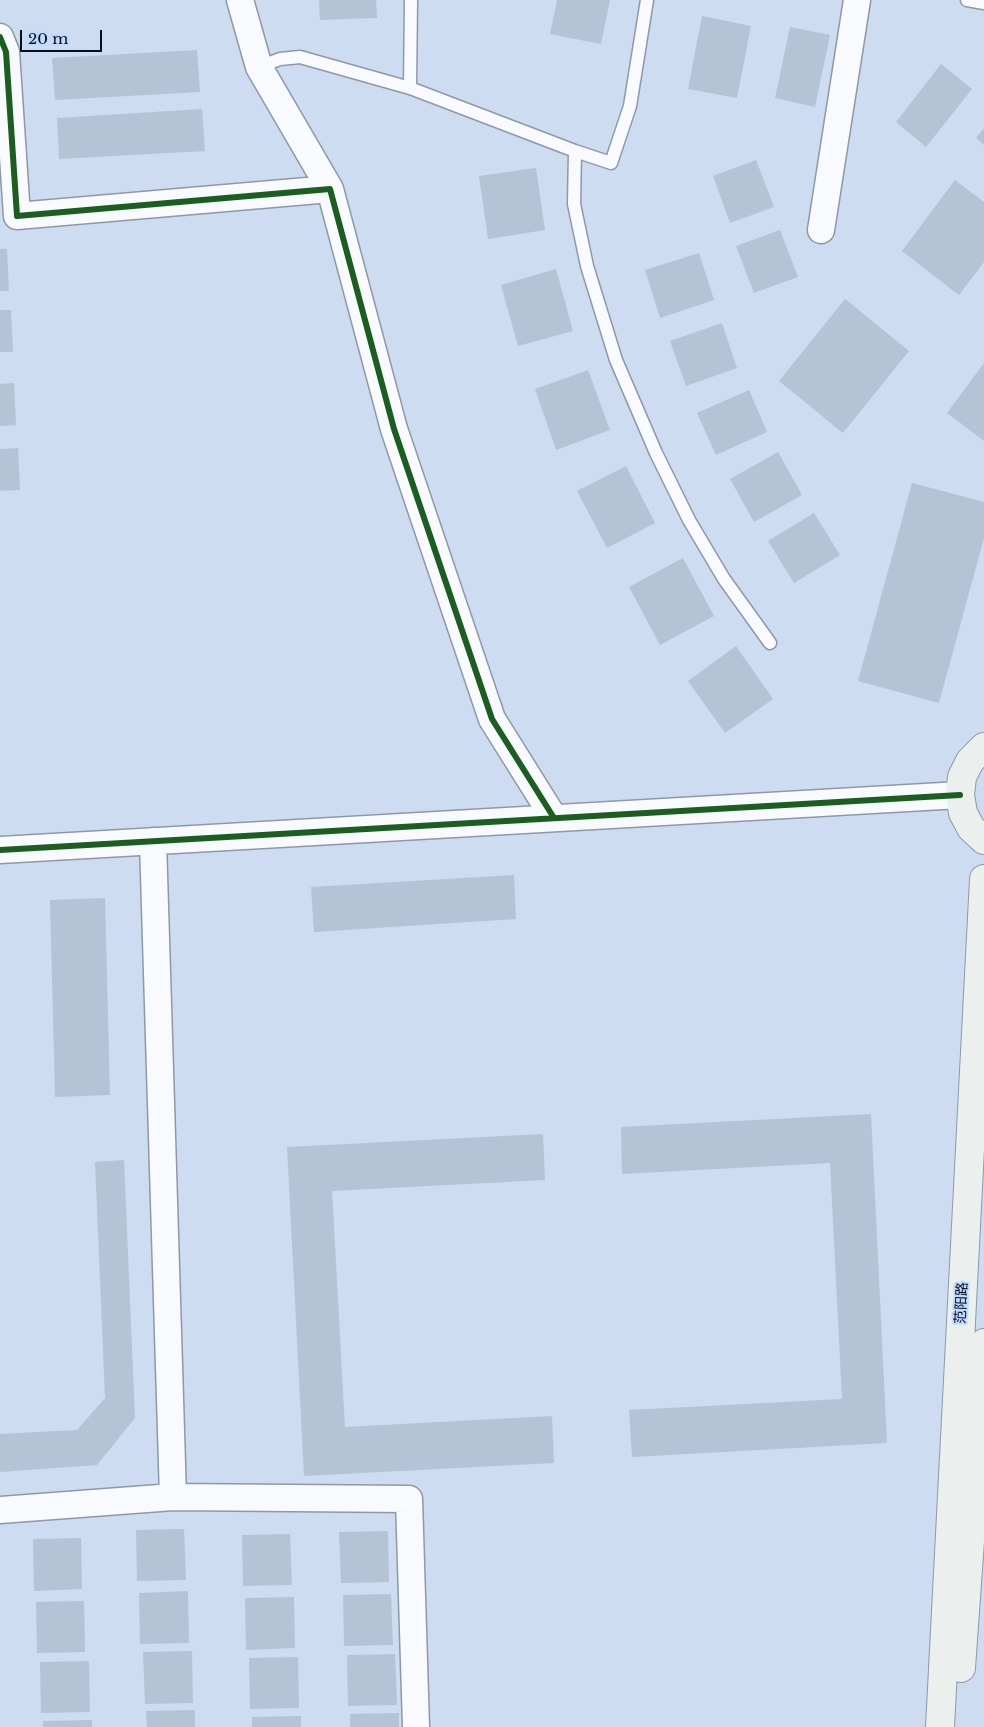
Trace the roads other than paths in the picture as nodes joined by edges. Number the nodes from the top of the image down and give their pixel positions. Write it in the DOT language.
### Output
graph roads {
  1 [pos="240,0"];
  2 [pos="411,0"];
  3 [pos="647,0"];
  4 [pos="857,0"];
  5 [pos="967,0"];
  6 [pos="984,3"];
  7 [pos="0,37"];
  8 [pos="258,67"];
  9 [pos="410,88"];
  10 [pos="575,151"];
  11 [pos="330,189"];
  12 [pos="9,216"];
  13 [pos="821,230"];
  14 [pos="770,643"];
  15 [pos="984,748"];
  16 [pos="960,795"];
  17 [pos="554,818"];
  18 [pos="984,840"];
  19 [pos="153,841"];
  20 [pos="0,850"];
  21 [pos="984,879"];
  22 [pos="984,1343"];
  23 [pos="173,1497"];
  24 [pos="0,1510"];
  25 [pos="416,1727"];
  26 [pos="940,1727"];
  27 [pos="957,1727"];
  1 -- 8 [label="street"];
  2 -- 9 [label="lane"];
  3 -- 10 [label="lane"];
  4 -- 13 [label="street"];
  5 -- 6 [label="lane"];
  7 -- 12 [label="street"];
  8 -- 9 [label="lane"];
  8 -- 11 [label="street"];
  9 -- 10 [label="lane"];
  10 -- 14 [label="lane"];
  11 -- 12 [label="street"];
  11 -- 17 [label="street"];
  15 -- 16 [label="street"];
  16 -- 17 [label="street"];
  16 -- 18 [label="street"];
  17 -- 19 [label="street"];
  19 -- 20 [label="street"];
  19 -- 23 [label="street"];
  21 -- 26 [label="street, 范阳路"];
  22 -- 27 [label="street"];
  23 -- 24 [label="street"];
  23 -- 25 [label="street"];
}
